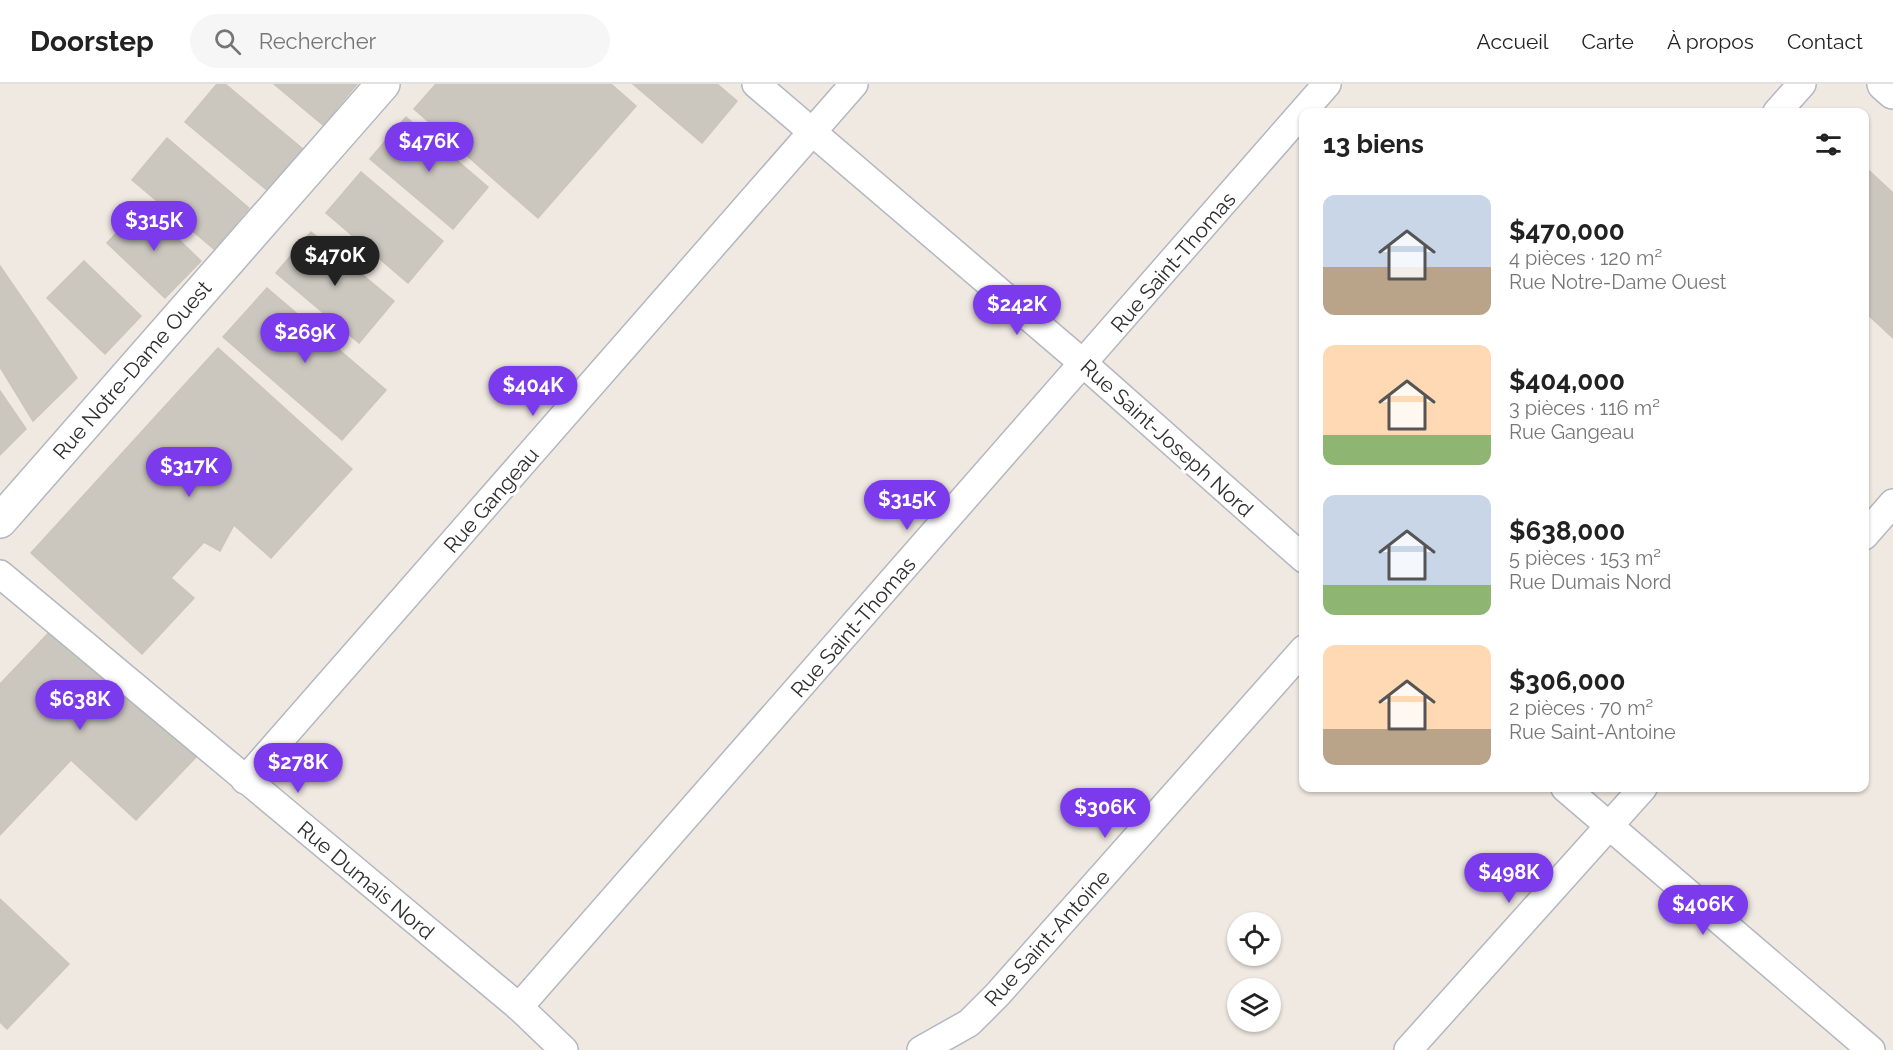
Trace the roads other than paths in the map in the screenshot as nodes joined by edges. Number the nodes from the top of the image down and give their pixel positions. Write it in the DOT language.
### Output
graph roads {
  1 [pos="384,84"];
  2 [pos="756,84"];
  3 [pos="854,84"];
  4 [pos="1328,84"];
  5 [pos="1802,84"];
  6 [pos="1884,84"];
  7 [pos="1893,93"];
  8 [pos="1307,108"];
  9 [pos="1781,108"];
  10 [pos="1299,117"];
  11 [pos="813,132"];
  12 [pos="1084,364"];
  13 [pos="1893,503"];
  14 [pos="0,521"];
  15 [pos="1869,530"];
  16 [pos="1299,555"];
  17 [pos="0,574"];
  18 [pos="1299,655"];
  19 [pos="245,780"];
  20 [pos="1570,792"];
  21 [pos="1639,792"];
  22 [pos="1609,826"];
  23 [pos="519,1007"];
  24 [pos="932,1048"];
  25 [pos="564,1050"];
  26 [pos="1408,1050"];
  27 [pos="1870,1050"];
  1 -- 14 [label="street, Rue Notre-Dame Ouest"];
  2 -- 11 [label="street, Rue Saint-Joseph Nord"];
  3 -- 11 [label="street, Rue Gangeau"];
  4 -- 8 [label="street, Rue Saint-Thomas"];
  5 -- 9 [label="street"];
  6 -- 7 [label="street"];
  10 -- 12 [label="street, Rue Saint-Thomas"];
  11 -- 12 [label="street, Rue Saint-Joseph Nord"];
  11 -- 19 [label="street, Rue Gangeau"];
  12 -- 16 [label="street, Rue Saint-Joseph Nord"];
  12 -- 23 [label="street, Rue Saint-Thomas"];
  13 -- 15 [label="street"];
  17 -- 19 [label="street, Rue Dumais Nord"];
  18 -- 24 [label="street, Rue Saint-Antoine"];
  19 -- 23 [label="street, Rue Dumais Nord"];
  20 -- 22 [label="street"];
  21 -- 22 [label="street"];
  22 -- 26 [label="street"];
  22 -- 27 [label="street"];
  23 -- 25 [label="street, Rue Dumais Nord"];
}
